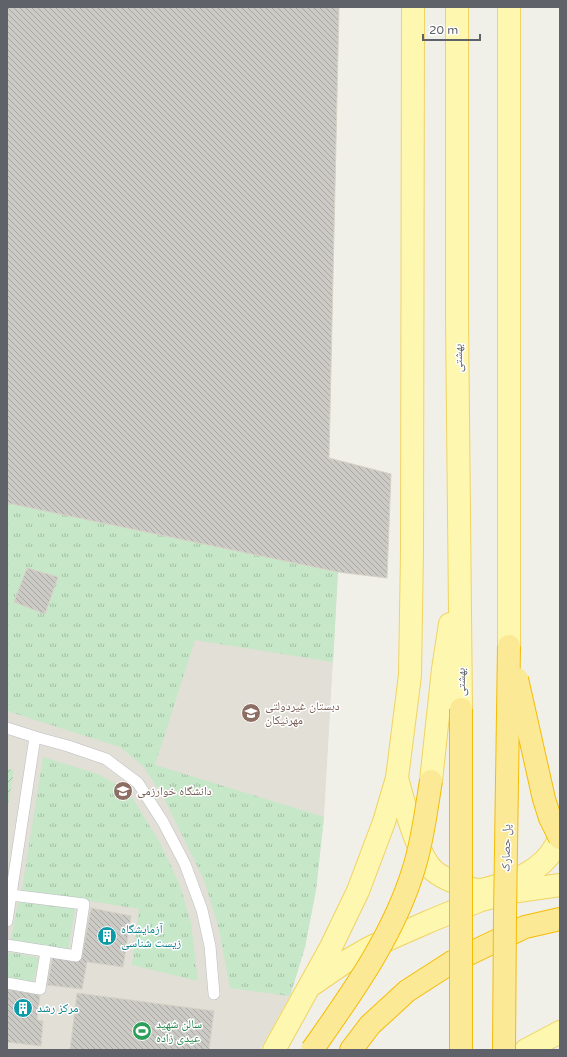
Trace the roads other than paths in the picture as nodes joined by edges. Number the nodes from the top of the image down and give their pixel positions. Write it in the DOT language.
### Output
graph roads {
  1 [pos="413,7"];
  2 [pos="456,7"];
  3 [pos="509,7"];
  4 [pos="460,558"];
  5 [pos="510,646"];
  6 [pos="461,709"];
  7 [pos="7,728"];
  8 [pos="35,737"];
  9 [pos="397,778"];
  10 [pos="431,781"];
  11 [pos="560,837"];
  12 [pos="560,885"];
  13 [pos="11,895"];
  14 [pos="560,919"];
  15 [pos="7,921"];
  16 [pos="7,944"];
  17 [pos="46,951"];
  18 [pos="7,983"];
  19 [pos="309,987"];
  20 [pos="214,994"];
  21 [pos="560,1032"];
  22 [pos="274,1050"];
  23 [pos="312,1050"];
  24 [pos="351,1050"];
  25 [pos="461,1050"];
  26 [pos="504,1050"];
  27 [pos="526,1050"];
  1 -- 9 [label="main road"];
  2 -- 4 [label="main road, بهشتى"];
  3 -- 5 [label="main road"];
  4 -- 6 [label="main road, بهشتى"];
  4 -- 10 [label="main road"];
  5 -- 11 [label="highway, bridge"];
  5 -- 26 [label="highway, پل حصارک, bridge"];
  6 -- 25 [label="highway, bridge"];
  7 -- 8 [label="lane"];
  8 -- 13 [label="lane"];
  8 -- 20 [label="lane"];
  9 -- 11 [label="main road"];
  9 -- 19 [label="main road"];
  10 -- 23 [label="highway, bridge"];
  12 -- 19 [label="main road"];
  13 -- 15 [label="lane"];
  13 -- 17 [label="lane"];
  14 -- 24 [label="highway"];
  16 -- 17 [label="lane"];
  17 -- 18 [label="lane"];
  19 -- 22 [label="main road"];
  21 -- 27 [label="main road"];
}
